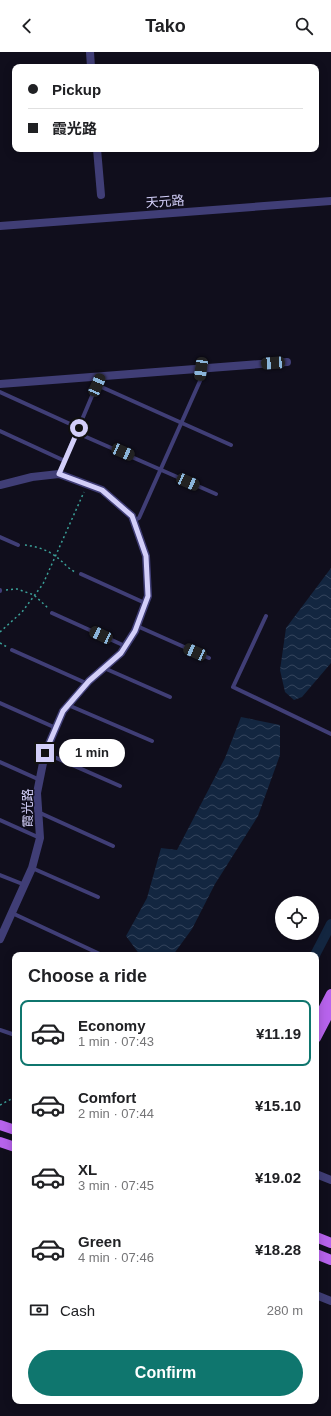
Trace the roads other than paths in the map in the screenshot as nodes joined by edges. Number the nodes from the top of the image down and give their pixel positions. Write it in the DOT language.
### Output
graph roads {
  1 [pos="90,52"];
  2 [pos="91,64"];
  3 [pos="97,152"];
  4 [pos="100,195"];
  5 [pos="331,201"];
  6 [pos="0,226"];
  7 [pos="287,362"];
  8 [pos="201,369"];
  9 [pos="101,376"];
  10 [pos="0,384"];
  11 [pos="97,385"];
  12 [pos="0,392"];
  13 [pos="182,422"];
  14 [pos="79,428"];
  15 [pos="0,431"];
  16 [pos="231,445"];
  17 [pos="65,461"];
  18 [pos="161,469"];
  19 [pos="59,474"];
  20 [pos="0,485"];
  21 [pos="216,494"];
  22 [pos="133,520"];
  23 [pos="0,537"];
  24 [pos="18,544"];
  25 [pos="81,574"];
  26 [pos="146,603"];
  27 [pos="52,613"];
  28 [pos="266,616"];
  29 [pos="137,626"];
  30 [pos="125,646"];
  31 [pos="12,650"];
  32 [pos="209,658"];
  33 [pos="104,668"];
  34 [pos="87,684"];
  35 [pos="170,698"];
  36 [pos="0,703"];
  37 [pos="68,705"];
  38 [pos="56,728"];
  39 [pos="331,734"];
  40 [pos="152,741"];
  41 [pos="45,753"];
  42 [pos="0,762"];
  43 [pos="40,780"];
  44 [pos="120,786"];
  45 [pos="38,812"];
  46 [pos="0,820"];
  47 [pos="40,838"];
  48 [pos="113,846"];
  49 [pos="32,868"];
  50 [pos="0,875"];
  51 [pos="24,885"];
  52 [pos="98,897"];
  53 [pos="12,912"];
  54 [pos="0,939"];
  55 [pos="96,952"];
  56 [pos="331,994"];
  57 [pos="331,1009"];
  58 [pos="319,1017"];
  59 [pos="0,1030"];
  60 [pos="319,1032"];
  61 [pos="12,1034"];
  62 [pos="0,1125"];
  63 [pos="12,1129"];
  64 [pos="0,1142"];
  65 [pos="12,1146"];
  66 [pos="319,1175"];
  67 [pos="331,1180"];
  68 [pos="319,1238"];
  69 [pos="331,1243"];
  70 [pos="319,1255"];
  71 [pos="331,1260"];
  72 [pos="319,1296"];
  73 [pos="331,1301"];
  1 -- 2 [label="street"];
  3 -- 4 [label="street"];
  5 -- 6 [label="street, 天元路"];
  7 -- 8 [label="street"];
  8 -- 9 [label="street"];
  8 -- 13 [label="lane"];
  9 -- 10 [label="street"];
  9 -- 11 [label="lane"];
  11 -- 13 [label="lane"];
  11 -- 14 [label="lane"];
  12 -- 14 [label="lane"];
  13 -- 16 [label="lane"];
  13 -- 18 [label="lane"];
  14 -- 17 [label="lane"];
  14 -- 18 [label="lane"];
  15 -- 17 [label="lane"];
  17 -- 19 [label="lane"];
  18 -- 21 [label="lane"];
  18 -- 22 [label="lane"];
  19 -- 20 [label="street, 霞光路"];
  19 -- 22 [label="street, 霞光路"];
  22 -- 26 [label="street, 霞光路"];
  23 -- 24 [label="lane"];
  25 -- 26 [label="lane"];
  26 -- 29 [label="street, 霞光路"];
  27 -- 30 [label="lane"];
  28 -- 39 [label="lane"];
  29 -- 30 [label="street, 霞光路"];
  29 -- 32 [label="lane"];
  30 -- 33 [label="street, 霞光路"];
  31 -- 34 [label="lane"];
  33 -- 34 [label="street, 霞光路"];
  33 -- 35 [label="lane"];
  34 -- 37 [label="street, 霞光路"];
  36 -- 38 [label="lane"];
  37 -- 38 [label="street, 霞光路"];
  37 -- 40 [label="lane"];
  38 -- 41 [label="street, 霞光路"];
  41 -- 43 [label="street, 霞光路"];
  41 -- 44 [label="lane"];
  42 -- 43 [label="lane"];
  43 -- 45 [label="street, 霞光路"];
  45 -- 47 [label="street, 霞光路"];
  45 -- 48 [label="lane"];
  46 -- 47 [label="lane"];
  47 -- 49 [label="street, 霞光路"];
  49 -- 51 [label="street, 霞光路"];
  49 -- 52 [label="lane"];
  50 -- 51 [label="lane"];
  51 -- 53 [label="street, 霞光路"];
  53 -- 54 [label="street, 霞光路"];
  53 -- 55 [label="lane"];
  56 -- 58 [label="main road"];
  57 -- 60 [label="main road"];
  59 -- 61 [label="lane"];
  62 -- 63 [label="main road"];
  64 -- 65 [label="main road"];
  66 -- 67 [label="street"];
  68 -- 69 [label="main road"];
  70 -- 71 [label="main road"];
  72 -- 73 [label="street"];
}
